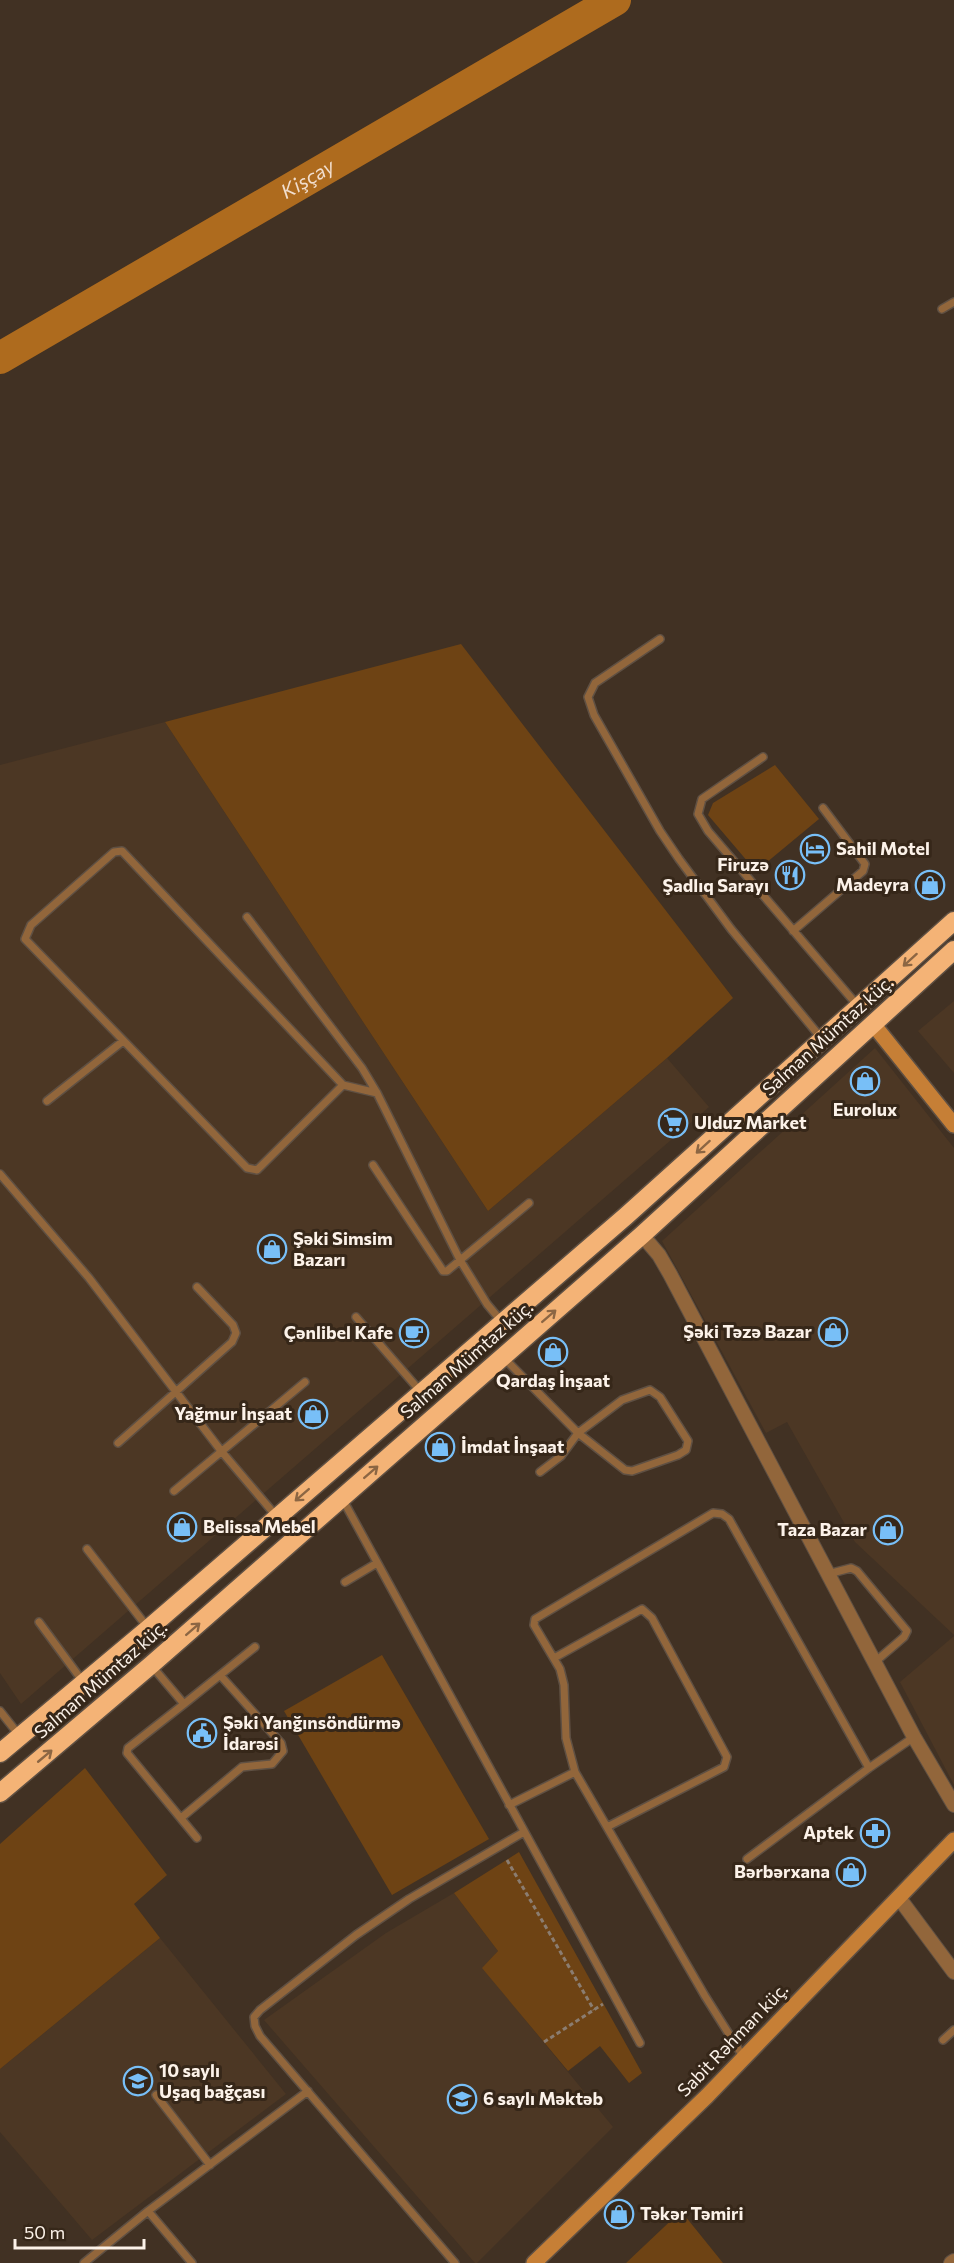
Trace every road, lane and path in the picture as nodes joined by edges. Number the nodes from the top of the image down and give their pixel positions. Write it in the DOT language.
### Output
graph roads {
  1 [pos="954,302"];
  2 [pos="942,309"];
  3 [pos="660,639"];
  4 [pos="763,757"];
  5 [pos="823,808"];
  6 [pos="247,917"];
  7 [pos="954,921"];
  8 [pos="793,931"];
  9 [pos="954,950"];
  10 [pos="858,1006"];
  11 [pos="873,1024"];
  12 [pos="822,1039"];
  13 [pos="123,1041"];
  14 [pos="344,1085"];
  15 [pos="377,1093"];
  16 [pos="46,1101"];
  17 [pos="954,1125"];
  18 [pos="373,1166"];
  19 [pos="0,1174"];
  20 [pos="529,1203"];
  21 [pos="642,1235"];
  22 [pos="460,1260"];
  23 [pos="197,1287"];
  24 [pos="356,1317"];
  25 [pos="502,1322"];
  26 [pos="519,1342"];
  27 [pos="502,1357"];
  28 [pos="442,1374"];
  29 [pos="305,1382"];
  30 [pos="421,1392"];
  31 [pos="459,1395"];
  32 [pos="579,1433"];
  33 [pos="118,1443"];
  34 [pos="222,1452"];
  35 [pos="540,1472"];
  36 [pos="174,1491"];
  37 [pos="341,1498"];
  38 [pos="277,1517"];
  39 [pos="87,1550"];
  40 [pos="377,1563"];
  41 [pos="828,1574"];
  42 [pos="345,1582"];
  43 [pos="39,1622"];
  44 [pos="148,1629"];
  45 [pos="132,1643"];
  46 [pos="255,1647"];
  47 [pos="554,1658"];
  48 [pos="875,1662"];
  49 [pos="151,1665"];
  50 [pos="220,1675"];
  51 [pos="84,1683"];
  52 [pos="184,1704"];
  53 [pos="0,1711"];
  54 [pos="20,1736"];
  55 [pos="914,1737"];
  56 [pos="0,1754"];
  57 [pos="869,1768"];
  58 [pos="575,1772"];
  59 [pos="0,1793"];
  60 [pos="509,1805"];
  61 [pos="954,1805"];
  62 [pos="181,1818"];
  63 [pos="607,1827"];
  64 [pos="524,1832"];
  65 [pos="197,1838"];
  66 [pos="954,1840"];
  67 [pos="747,1859"];
  68 [pos="507,1860"];
  69 [pos="899,1898"];
  70 [pos="954,1972"];
  71 [pos="603,2004"];
  72 [pos="594,2010"];
  73 [pos="954,2030"];
  74 [pos="943,2040"];
  75 [pos="544,2042"];
  76 [pos="640,2043"];
  77 [pos="744,2058"];
  78 [pos="308,2091"];
  79 [pos="156,2095"];
  80 [pos="210,2165"];
  81 [pos="148,2211"];
  82 [pos="84,2263"];
  83 [pos="192,2263"];
  84 [pos="455,2263"];
  85 [pos="534,2263"];
  1 -- 2 [label="lane"];
  3 -- 12 [label="lane"];
  4 -- 8 [label="lane"];
  5 -- 8 [label="lane"];
  6 -- 15 [label="lane"];
  7 -- 10 [label="highway, one-way"];
  8 -- 10 [label="lane"];
  9 -- 11 [label="highway, Salman Mümtaz küç."];
  10 -- 12 [label="highway"];
  11 -- 17 [label="main road"];
  11 -- 21 [label="highway, Salman Mümtaz küç."];
  12 -- 25 [label="highway, one-way"];
  13 -- 14 [label="lane"];
  13 -- 14 [label="lane"];
  13 -- 16 [label="lane"];
  14 -- 15 [label="lane"];
  15 -- 22 [label="lane"];
  18 -- 22 [label="lane"];
  19 -- 34 [label="lane"];
  20 -- 22 [label="lane"];
  26 -- 21 [label="highway, Salman Mümtaz küç., one-way"];
  21 -- 41 [label="street"];
  22 -- 25 [label="lane"];
  23 -- 33 [label="lane"];
  24 -- 30 [label="lane"];
  25 -- 26 [label="highway"];
  25 -- 28 [label="highway"];
  26 -- 27 [label="highway, Salman Mümtaz küç."];
  27 -- 31 [label="highway, Salman Mümtaz küç."];
  27 -- 32 [label="lane"];
  28 -- 30 [label="highway"];
  28 -- 31 [label="highway"];
  29 -- 34 [label="lane"];
  30 -- 38 [label="highway, one-way"];
  37 -- 31 [label="highway, Salman Mümtaz küç., one-way"];
  32 -- 32 [label="lane"];
  32 -- 35 [label="lane"];
  34 -- 36 [label="lane"];
  34 -- 38 [label="lane"];
  37 -- 40 [label="lane"];
  49 -- 37 [label="highway, Salman Mümtaz küç., one-way"];
  38 -- 44 [label="highway"];
  39 -- 44 [label="lane"];
  40 -- 42 [label="lane"];
  40 -- 60 [label="lane"];
  41 -- 48 [label="street"];
  41 -- 48 [label="lane"];
  43 -- 51 [label="lane"];
  44 -- 45 [label="highway"];
  45 -- 49 [label="highway"];
  45 -- 51 [label="highway"];
  46 -- 50 [label="lane"];
  47 -- 57 [label="lane"];
  47 -- 58 [label="lane"];
  47 -- 63 [label="lane"];
  48 -- 55 [label="street"];
  49 -- 52 [label="lane"];
  59 -- 49 [label="highway, Salman Mümtaz küç., one-way"];
  50 -- 52 [label="lane"];
  50 -- 62 [label="lane"];
  51 -- 54 [label="highway"];
  52 -- 62 [label="lane"];
  53 -- 54 [label="lane"];
  54 -- 56 [label="highway"];
  55 -- 57 [label="lane"];
  55 -- 61 [label="street"];
  57 -- 67 [label="lane"];
  58 -- 60 [label="lane"];
  58 -- 63 [label="lane"];
  60 -- 64 [label="lane"];
  62 -- 65 [label="lane"];
  63 -- 77 [label="lane"];
  64 -- 76 [label="lane"];
  64 -- 78 [label="lane"];
  66 -- 69 [label="main road, Sabit Rəhman küç."];
  68 -- 72 [label="path"];
  69 -- 70 [label="street"];
  69 -- 77 [label="main road, Sabit Rəhman küç."];
  71 -- 72 [label="path"];
  72 -- 75 [label="path"];
  73 -- 74 [label="lane"];
  77 -- 85 [label="main road, Sabit Rəhman küç."];
  78 -- 80 [label="lane"];
  78 -- 84 [label="lane"];
  79 -- 80 [label="lane"];
  80 -- 81 [label="lane"];
  81 -- 82 [label="lane"];
  81 -- 83 [label="lane"];
}
